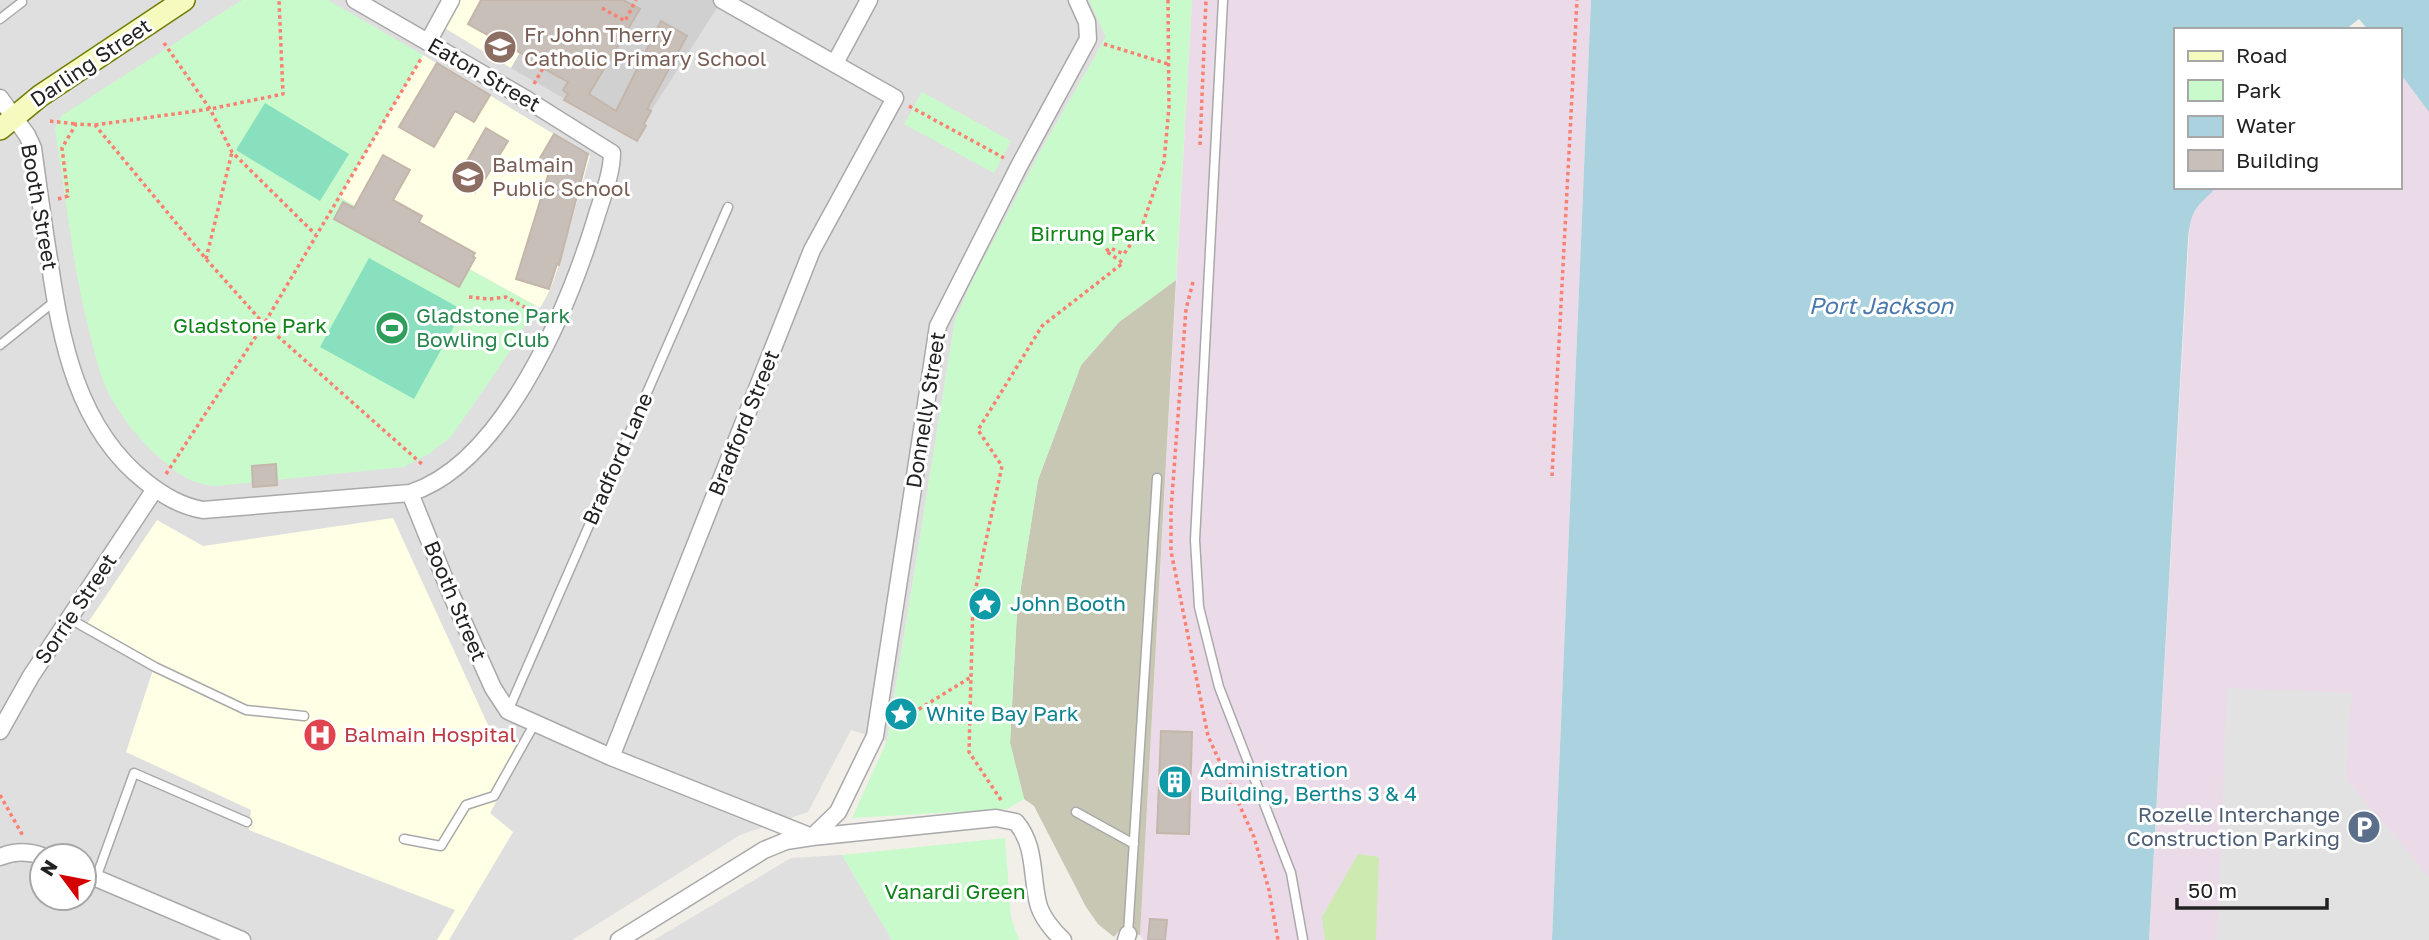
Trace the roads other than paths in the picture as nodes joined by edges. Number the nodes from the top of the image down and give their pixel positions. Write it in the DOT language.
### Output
graph roads {
  1 [pos="184,0"];
  2 [pos="355,0"];
  3 [pos="450,0"];
  4 [pos="722,0"];
  5 [pos="869,0"];
  6 [pos="1077,0"];
  7 [pos="1223,0"];
  8 [pos="22,2"];
  9 [pos="0,19"];
  10 [pos="425,48"];
  11 [pos="835,63"];
  12 [pos="0,98"];
  13 [pos="7,123"];
  14 [pos="727,207"];
  15 [pos="55,301"];
  16 [pos="0,345"];
  17 [pos="1157,478"];
  18 [pos="155,489"];
  19 [pos="410,493"];
  20 [pos="69,619"];
  21 [pos="508,711"];
  22 [pos="304,716"];
  23 [pos="535,723"];
  24 [pos="0,731"];
  25 [pos="611,757"];
  26 [pos="1076,812"];
  27 [pos="247,822"];
  28 [pos="813,837"];
  29 [pos="404,839"];
  30 [pos="1134,844"];
  31 [pos="28,853"];
  32 [pos="98,856"];
  33 [pos="0,857"];
  34 [pos="98,878"];
  35 [pos="1127,937"];
  36 [pos="242,940"];
  37 [pos="619,940"];
  38 [pos="1063,940"];
  39 [pos="1303,940"];
  1 -- 13 [label="street, Darling Street"];
  2 -- 10 [label="street, Eaton Street"];
  3 -- 10 [label="street"];
  4 -- 11 [label="street"];
  5 -- 11 [label="street"];
  6 -- 28 [label="street, Donnelly Street"];
  7 -- 39 [label="lane"];
  8 -- 9 [label="lane"];
  10 -- 19 [label="street, Eaton Street"];
  11 -- 25 [label="street, Bradford Street"];
  12 -- 13 [label="street, Booth Street"];
  13 -- 15 [label="street, Booth Street"];
  14 -- 21 [label="lane, Bradford Lane"];
  15 -- 16 [label="lane"];
  15 -- 18 [label="street, Booth Street"];
  17 -- 30 [label="lane"];
  18 -- 19 [label="street, Booth Street"];
  18 -- 20 [label="street, Sorrie Street"];
  19 -- 21 [label="street, Booth Street"];
  20 -- 22 [label="lane"];
  20 -- 24 [label="street, Sorrie Street"];
  21 -- 23 [label="street"];
  23 -- 25 [label="street"];
  23 -- 29 [label="lane"];
  25 -- 28 [label="street"];
  26 -- 30 [label="lane"];
  27 -- 32 [label="lane"];
  28 -- 37 [label="street"];
  28 -- 38 [label="street"];
  30 -- 35 [label="lane"];
  31 -- 33 [label="street"];
  34 -- 36 [label="street"];
}
